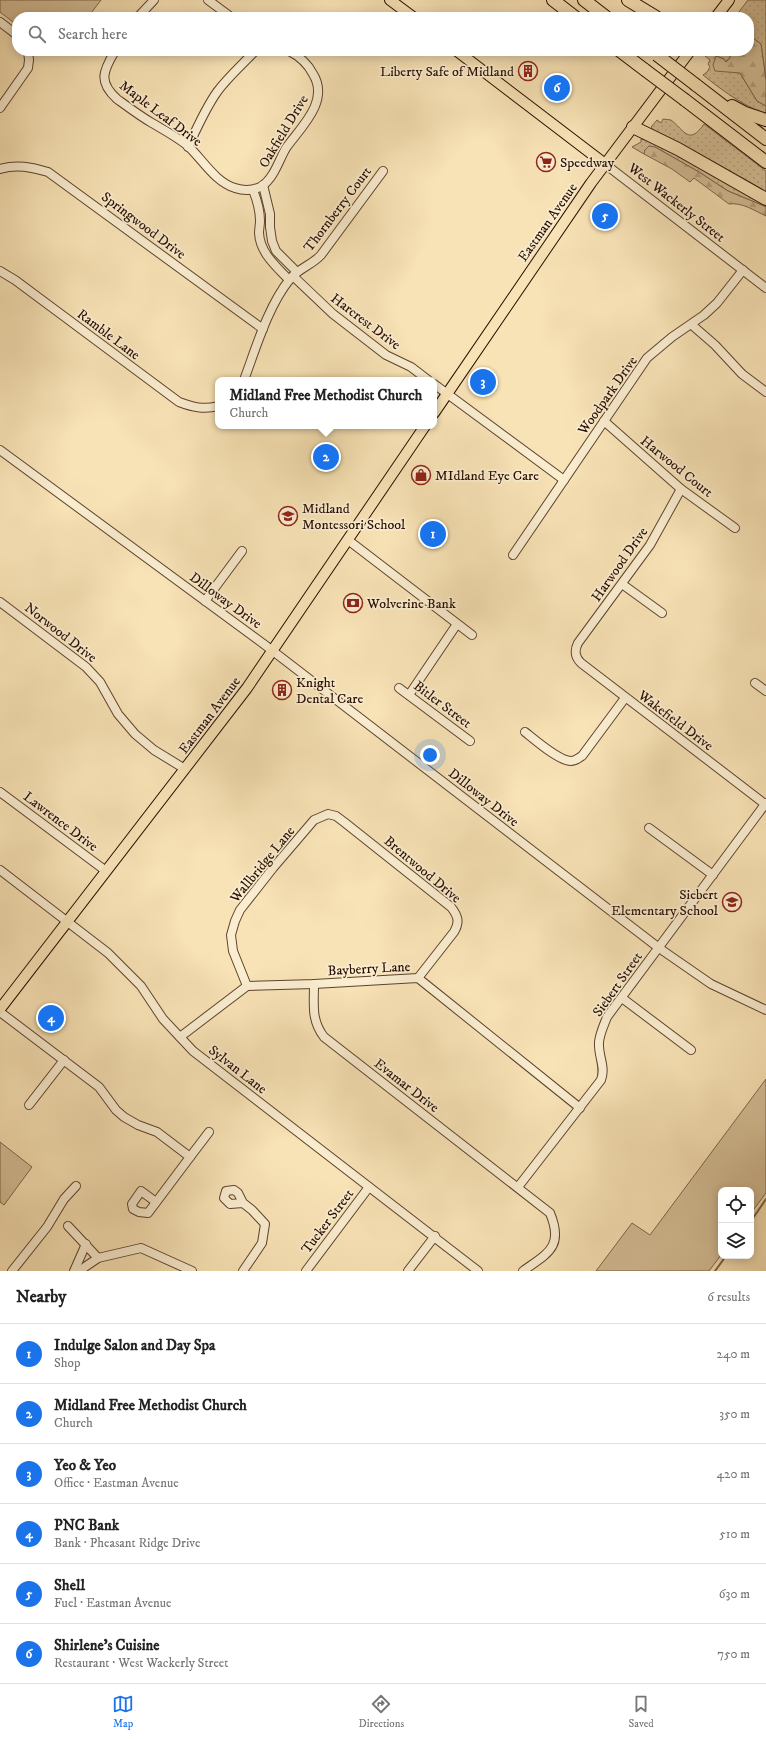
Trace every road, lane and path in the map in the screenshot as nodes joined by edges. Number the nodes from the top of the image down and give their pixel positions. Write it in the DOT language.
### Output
graph roads {
  1 [pos="154,0"];
  2 [pos="208,0"];
  3 [pos="390,0"];
  4 [pos="553,0"];
  5 [pos="584,0"];
  6 [pos="628,0"];
  7 [pos="729,0"];
  8 [pos="143,12"];
  9 [pos="224,12"];
  10 [pos="406,12"];
  11 [pos="569,12"];
  12 [pos="600,12"];
  13 [pos="648,12"];
  14 [pos="720,12"];
  15 [pos="0,22"];
  16 [pos="12,31"];
  17 [pos="29,56"];
  18 [pos="112,56"];
  19 [pos="250,56"];
  20 [pos="296,56"];
  21 [pos="464,56"];
  22 [pos="627,56"];
  23 [pos="658,56"];
  24 [pos="686,56"];
  25 [pos="698,86"];
  26 [pos="0,108"];
  27 [pos="766,120"];
  28 [pos="633,127"];
  29 [pos="766,139"];
  30 [pos="188,147"];
  31 [pos="766,162"];
  32 [pos="605,164"];
  33 [pos="0,169"];
  34 [pos="383,171"];
  35 [pos="263,185"];
  36 [pos="254,190"];
  37 [pos="766,199"];
  38 [pos="743,270"];
  39 [pos="0,271"];
  40 [pos="293,276"];
  41 [pos="766,288"];
  42 [pos="692,325"];
  43 [pos="263,329"];
  44 [pos="245,377"];
  45 [pos="424,377"];
  46 [pos="437,386"];
  47 [pos="766,392"];
  48 [pos="447,394"];
  49 [pos="215,406"];
  50 [pos="437,409"];
  51 [pos="604,421"];
  52 [pos="423,429"];
  53 [pos="0,450"];
  54 [pos="564,480"];
  55 [pos="681,489"];
  56 [pos="735,528"];
  57 [pos="348,540"];
  58 [pos="242,550"];
  59 [pos="513,554"];
  60 [pos="622,584"];
  61 [pos="0,602"];
  62 [pos="205,602"];
  63 [pos="662,613"];
  64 [pos="457,624"];
  65 [pos="472,635"];
  66 [pos="272,651"];
  67 [pos="575,653"];
  68 [pos="755,683"];
  69 [pos="399,688"];
  70 [pos="766,691"];
  71 [pos="409,695"];
  72 [pos="625,698"];
  73 [pos="525,732"];
  74 [pos="470,741"];
  75 [pos="185,769"];
  76 [pos="0,792"];
  77 [pos="765,804"];
  78 [pos="328,814"];
  79 [pos="649,828"];
  80 [pos="0,870"];
  81 [pos="106,871"];
  82 [pos="712,875"];
  83 [pos="68,922"];
  84 [pos="659,948"];
  85 [pos="418,978"];
  86 [pos="314,984"];
  87 [pos="247,986"];
  88 [pos="622,998"];
  89 [pos="0,1010"];
  90 [pos="766,1010"];
  91 [pos="180,1037"];
  92 [pos="691,1050"];
  93 [pos="64,1060"];
  94 [pos="29,1105"];
  95 [pos="580,1108"];
  96 [pos="209,1132"];
  97 [pos="190,1157"];
  98 [pos="76,1186"];
  99 [pos="369,1187"];
  100 [pos="518,1188"];
  101 [pos="156,1202"];
  102 [pos="243,1203"];
  103 [pos="68,1226"];
  104 [pos="435,1236"];
  105 [pos="86,1244"];
  106 [pos="98,1258"];
  107 [pos="12,1271"];
  108 [pos="74,1271"];
  109 [pos="79,1271"];
  110 [pos="192,1271"];
  111 [pos="243,1271"];
  112 [pos="306,1271"];
  113 [pos="408,1271"];
  114 [pos="478,1271"];
  115 [pos="523,1271"];
  1 -- 8 [label="street"];
  2 -- 9 [label="street"];
  3 -- 10 [label="main road"];
  4 -- 11 [label="highway"];
  5 -- 12 [label="highway"];
  6 -- 13 [label="highway"];
  7 -- 14 [label="main road"];
  15 -- 16 [label="street"];
  17 -- 26 [label="street"];
  18 -- 30 [label="street, Maple Leaf Drive"];
  19 -- 30 [label="street"];
  20 -- 35 [label="street, Oakfield Drive"];
  21 -- 32 [label="main road, West Wackerly Street"];
  22 -- 31 [label="highway, bridge"];
  23 -- 25 [label="highway, bridge"];
  24 -- 28 [label="main road, Eastman Avenue"];
  25 -- 27 [label="highway"];
  25 -- 29 [label="highway"];
  28 -- 32 [label="main road, Eastman Avenue"];
  28 -- 37 [label="highway"];
  30 -- 36 [label="street, Maple Leaf Drive"];
  32 -- 38 [label="street, West Wackerly Street"];
  32 -- 48 [label="main road, Eastman Avenue"];
  33 -- 43 [label="street, Springwood Drive"];
  34 -- 40 [label="street, Thornberry Court"];
  35 -- 36 [label="street, Oakfield Drive"];
  35 -- 40 [label="street, Oakfield Drive"];
  36 -- 40 [label="street"];
  38 -- 41 [label="street, West Wackerly Street"];
  38 -- 42 [label="street, Woodpark Drive"];
  39 -- 49 [label="street, Ramble Lane"];
  40 -- 43 [label="street"];
  40 -- 45 [label="street, Harcrest Drive"];
  42 -- 47 [label="street"];
  42 -- 51 [label="street, Woodpark Drive"];
  43 -- 44 [label="street"];
  46 -- 48 [label="street"];
  48 -- 50 [label="main road, Eastman Avenue"];
  48 -- 54 [label="street"];
  51 -- 54 [label="street, Woodpark Drive"];
  51 -- 55 [label="street, Harwood Court"];
  52 -- 57 [label="main road, Eastman Avenue"];
  53 -- 62 [label="street, Dilloway Drive"];
  54 -- 59 [label="street, Woodpark Drive"];
  55 -- 56 [label="street, Harwood Court"];
  55 -- 60 [label="street, Harwood Drive"];
  57 -- 64 [label="street"];
  57 -- 66 [label="main road, Eastman Avenue"];
  58 -- 62 [label="street"];
  60 -- 63 [label="street"];
  60 -- 67 [label="street, Harwood Drive"];
  61 -- 75 [label="street, Norwood Drive"];
  62 -- 66 [label="street, Dilloway Drive"];
  64 -- 65 [label="street"];
  64 -- 71 [label="street"];
  66 -- 75 [label="main road, Eastman Avenue"];
  66 -- 84 [label="street, Dilloway Drive"];
  67 -- 72 [label="street, Wakefield Drive"];
  68 -- 70 [label="street"];
  69 -- 71 [label="street, Bitler Street"];
  71 -- 74 [label="street, Bitler Street"];
  72 -- 73 [label="street"];
  72 -- 77 [label="street, Wakefield Drive"];
  75 -- 81 [label="main road, Eastman Avenue"];
  76 -- 81 [label="street, Lawrence Drive"];
  77 -- 82 [label="street, Siebert Street"];
  78 -- 85 [label="street, Brentwood Drive"];
  78 -- 87 [label="street, Wallbridge Lane"];
  79 -- 82 [label="street"];
  80 -- 83 [label="street, Sylvan Lane"];
  81 -- 83 [label="main road, Eastman Avenue"];
  82 -- 84 [label="street, Siebert Street"];
  83 -- 89 [label="main road, Eastman Avenue"];
  83 -- 91 [label="street, Sylvan Lane"];
  84 -- 88 [label="street, Siebert Street"];
  84 -- 90 [label="street, Dilloway Drive"];
  85 -- 86 [label="street, Bayberry Lane"];
  85 -- 95 [label="street, Bayberry Lane"];
  86 -- 87 [label="street, Bayberry Lane"];
  86 -- 100 [label="street, Evamar Drive"];
  87 -- 91 [label="street"];
  88 -- 92 [label="street"];
  88 -- 95 [label="street, Siebert Street"];
  89 -- 93 [label="street"];
  91 -- 99 [label="street, Sylvan Lane"];
  93 -- 94 [label="street"];
  93 -- 97 [label="street"];
  95 -- 100 [label="street, Siebert Street"];
  96 -- 97 [label="street"];
  97 -- 101 [label="street"];
  98 -- 107 [label="street"];
  99 -- 104 [label="street, Sylvan Lane"];
  99 -- 112 [label="street, Tucker Street"];
  100 -- 115 [label="street, Evamar Drive"];
  102 -- 111 [label="street"];
  103 -- 105 [label="street"];
  104 -- 113 [label="street"];
  104 -- 114 [label="street, Sylvan Lane"];
  105 -- 106 [label="street"];
  105 -- 108 [label="street"];
  106 -- 109 [label="street"];
  106 -- 110 [label="street"];
}
